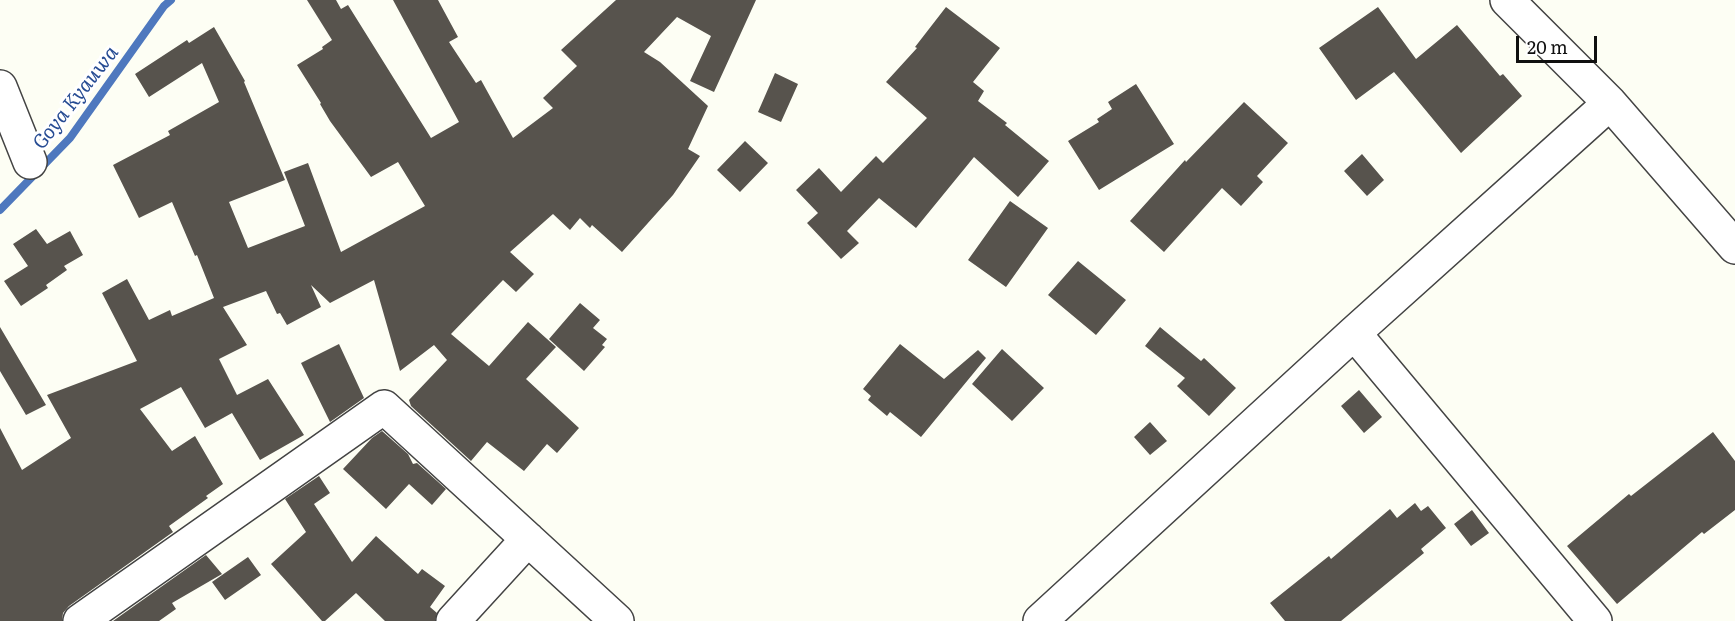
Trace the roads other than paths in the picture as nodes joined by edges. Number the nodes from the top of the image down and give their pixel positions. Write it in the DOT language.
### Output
graph roads {
  1 [pos="1507,0"];
  2 [pos="0,87"];
  3 [pos="1610,104"];
  4 [pos="30,162"];
  5 [pos="1735,247"];
  6 [pos="1354,333"];
  7 [pos="528,539"];
  8 [pos="80,621"];
  9 [pos="453,621"];
  10 [pos="617,621"];
  11 [pos="1040,621"];
  12 [pos="1595,621"];
  1 -- 3 [label="street"];
  2 -- 4 [label="street"];
  3 -- 5 [label="street"];
  3 -- 6 [label="street"];
  6 -- 11 [label="street"];
  6 -- 12 [label="street"];
  7 -- 8 [label="street"];
  7 -- 9 [label="street"];
  7 -- 10 [label="street"];
}
